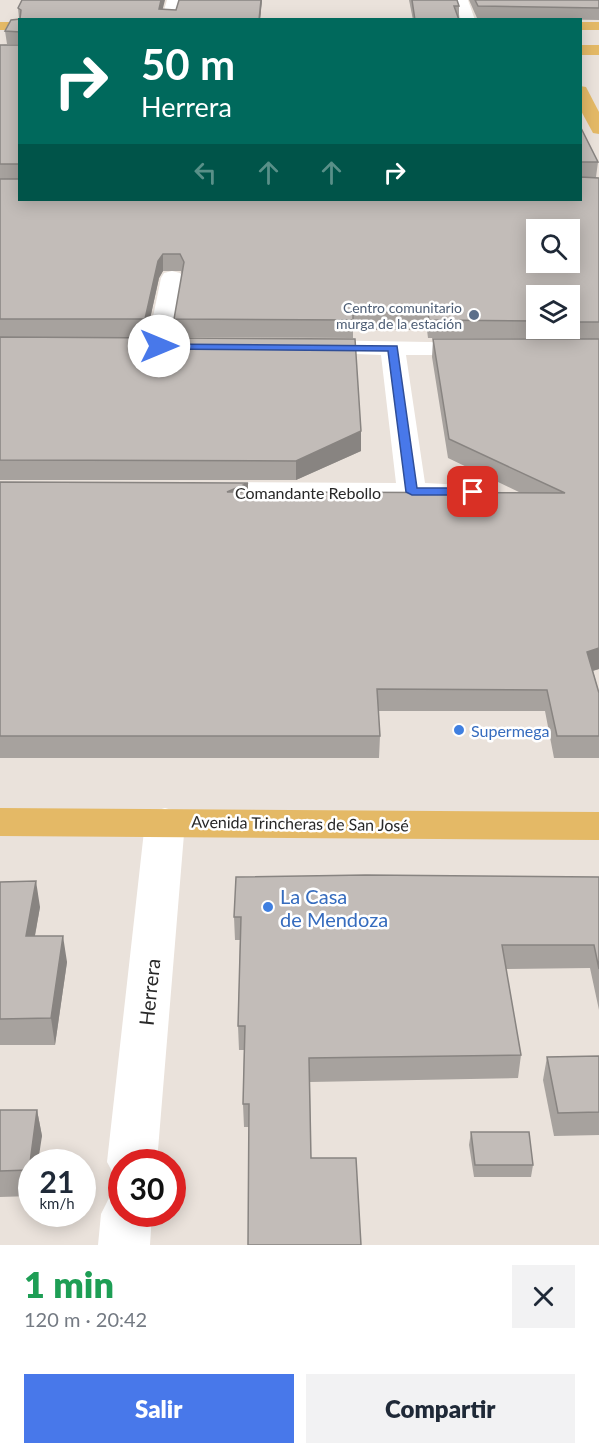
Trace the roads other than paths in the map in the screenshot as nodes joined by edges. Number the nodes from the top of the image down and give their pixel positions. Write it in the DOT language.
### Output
graph roads {
  1 [pos="174,0"];
  2 [pos="461,0"];
  3 [pos="169,18"];
  4 [pos="467,18"];
  5 [pos="0,26"];
  6 [pos="18,26"];
  7 [pos="582,26"];
  8 [pos="599,26"];
  9 [pos="582,50"];
  10 [pos="599,50"];
  11 [pos="582,95"];
  12 [pos="599,129"];
  13 [pos="172,278"];
  14 [pos="159,346"];
  15 [pos="288,347"];
  16 [pos="393,348"];
  17 [pos="496,348"];
  18 [pos="177,491"];
  19 [pos="412,492"];
  20 [pos="473,492"];
  21 [pos="0,822"];
  22 [pos="165,822"];
  23 [pos="599,826"];
  24 [pos="133,1149"];
  25 [pos="126,1227"];
  26 [pos="124,1245"];
  1 -- 3 [label="street"];
  2 -- 4 [label="street"];
  5 -- 6 [label="main road"];
  7 -- 8 [label="main road"];
  9 -- 10 [label="main road"];
  11 -- 12 [label="main road"];
  13 -- 14 [label="street"];
  15 -- 16 [label="street"];
  16 -- 17 [label="street"];
  16 -- 19 [label="street"];
  18 -- 19 [label="street, Comandante Rebollo"];
  19 -- 20 [label="street, Comandante Rebollo"];
  21 -- 22 [label="main road, Avenida Trincheras de San José"];
  22 -- 23 [label="main road, Avenida Trincheras de San José"];
  22 -- 24 [label="street, Herrera"];
  25 -- 26 [label="street"];
}
